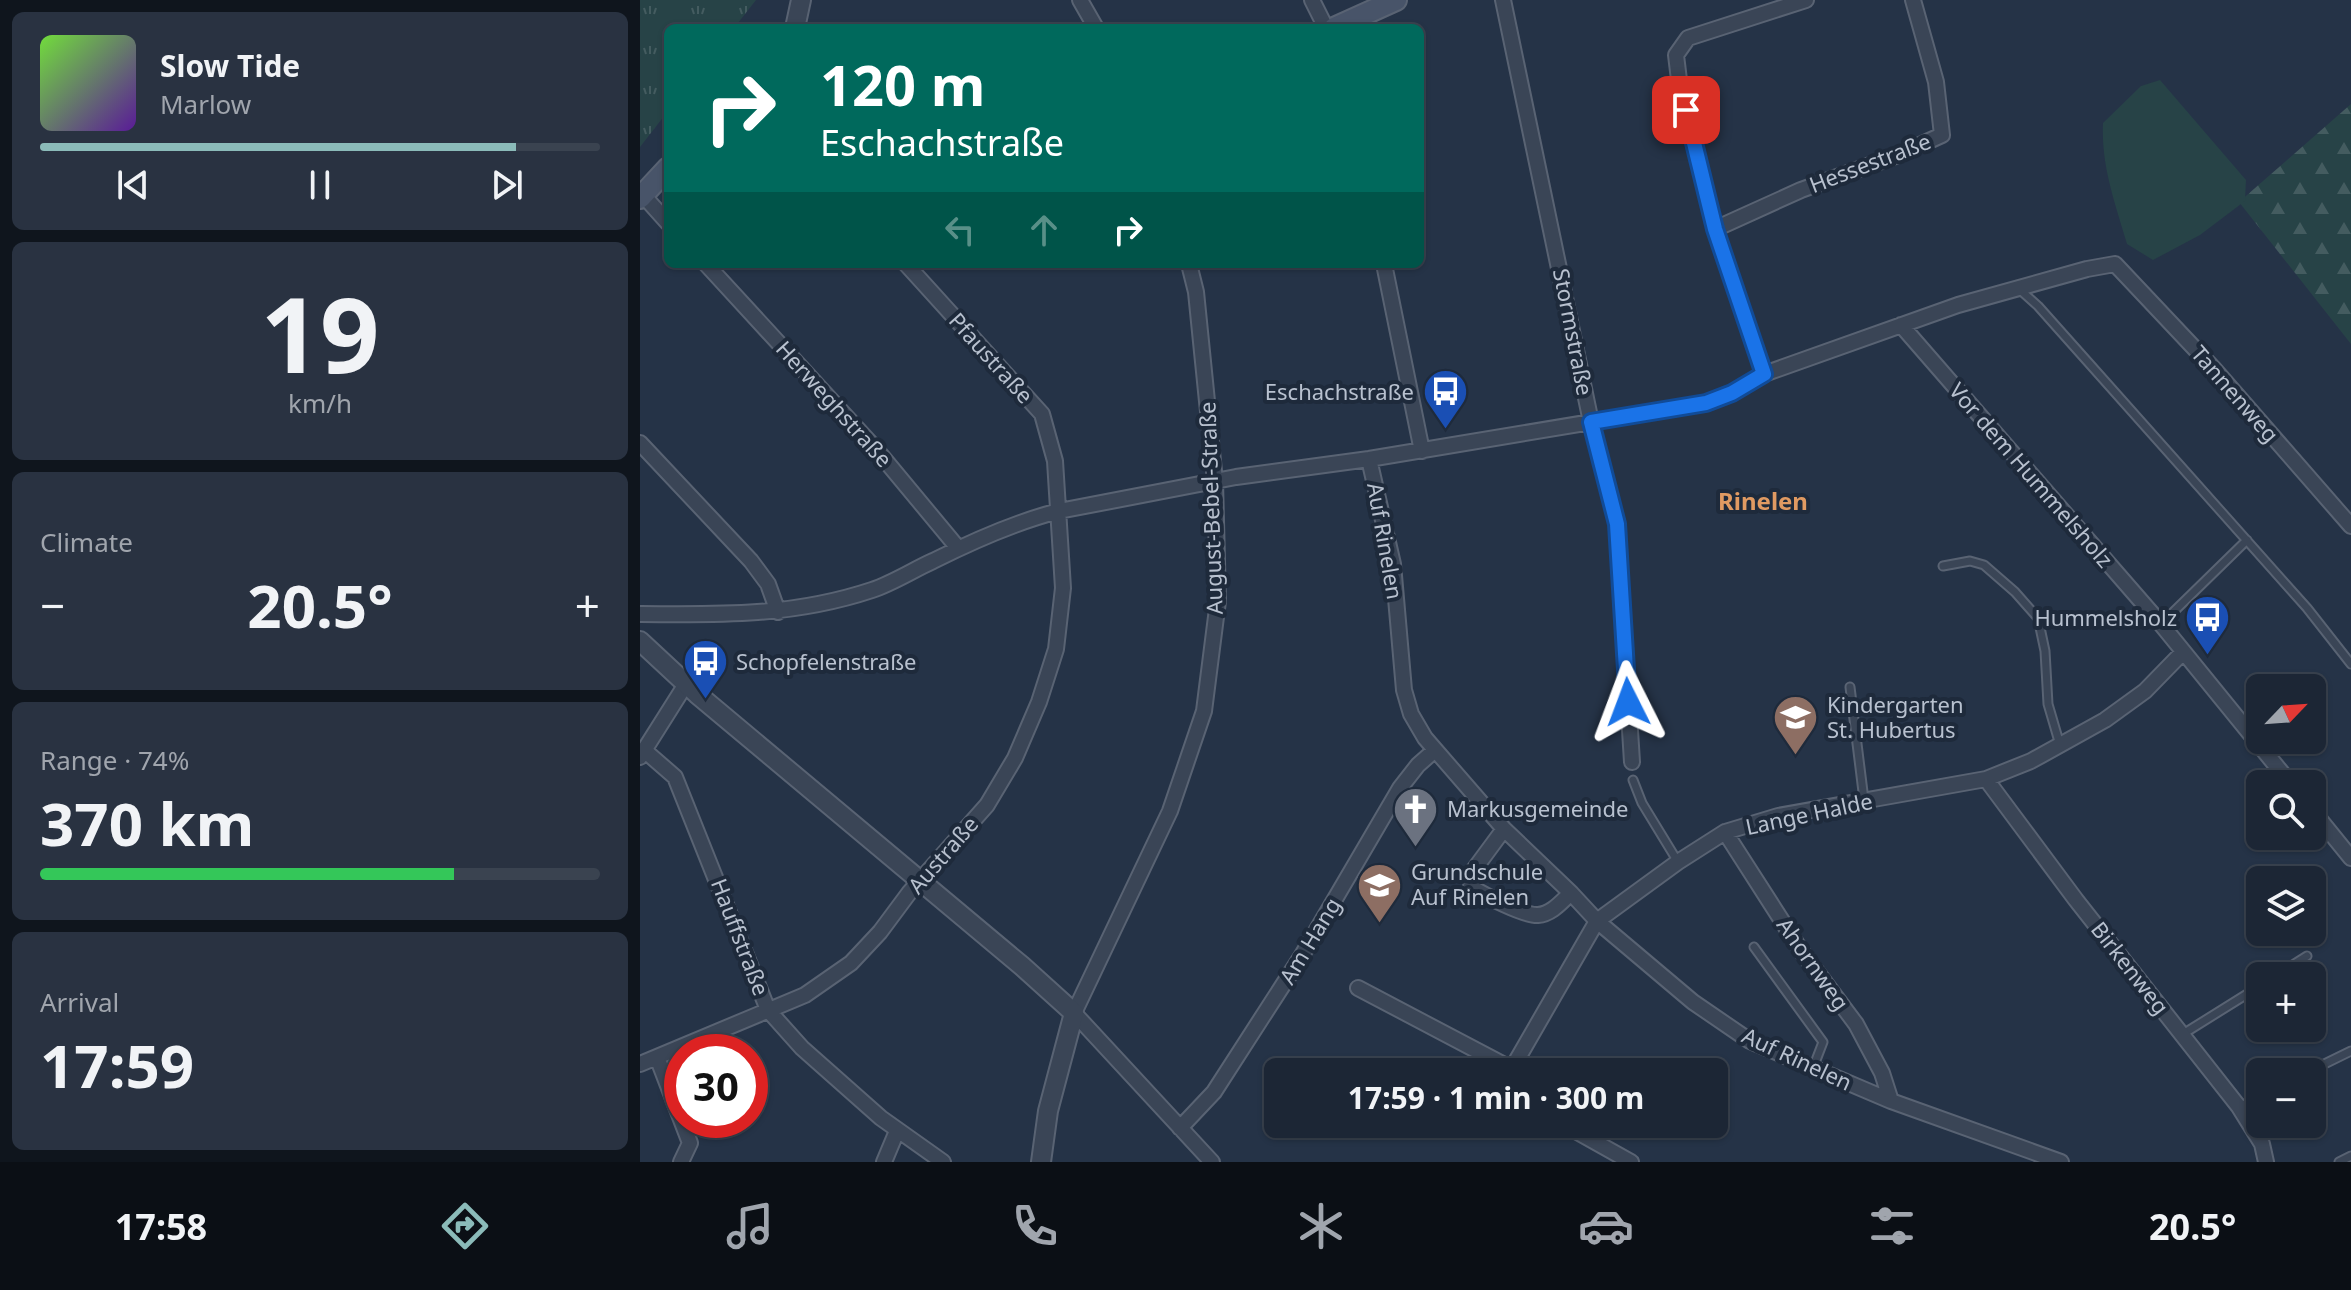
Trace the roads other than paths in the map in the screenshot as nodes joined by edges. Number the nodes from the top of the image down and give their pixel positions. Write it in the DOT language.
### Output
graph roads {
  1 [pos="801,0"];
  2 [pos="1080,0"];
  3 [pos="1312,0"];
  4 [pos="1396,0"];
  5 [pos="1503,0"];
  6 [pos="1806,0"];
  7 [pos="1913,0"];
  8 [pos="796,24"];
  9 [pos="1094,24"];
  10 [pos="1324,24"];
  11 [pos="1343,24"];
  12 [pos="664,172"];
  13 [pos="641,197"];
  14 [pos="664,219"];
  15 [pos="1715,229"];
  16 [pos="710,268"];
  17 [pos="910,268"];
  18 [pos="1190,268"];
  19 [pos="1385,268"];
  20 [pos="2019,289"];
  21 [pos="1901,325"];
  22 [pos="1764,374"];
  23 [pos="1591,422"];
  24 [pos="640,443"];
  25 [pos="1422,451"];
  26 [pos="1369,459"];
  27 [pos="1215,481"];
  28 [pos="1059,511"];
  29 [pos="2351,526"];
  30 [pos="2247,540"];
  31 [pos="958,548"];
  32 [pos="1943,566"];
  33 [pos="778,612"];
  34 [pos="640,614"];
  35 [pos="2161,624"];
  36 [pos="640,641"];
  37 [pos="2183,652"];
  38 [pos="2351,664"];
  39 [pos="686,684"];
  40 [pos="1850,687"];
  41 [pos="2060,745"];
  42 [pos="1435,750"];
  43 [pos="642,753"];
  44 [pos="1632,762"];
  45 [pos="2280,770"];
  46 [pos="1986,779"];
  47 [pos="1633,780"];
  48 [pos="1864,802"];
  49 [pos="2326,827"];
  50 [pos="1504,829"];
  51 [pos="1725,832"];
  52 [pos="2351,858"];
  53 [pos="1678,862"];
  54 [pos="921,880"];
  55 [pos="1571,893"];
  56 [pos="1597,921"];
  57 [pos="1754,947"];
  58 [pos="2307,956"];
  59 [pos="2297,962"];
  60 [pos="1358,988"];
  61 [pos="2246,995"];
  62 [pos="768,1010"];
  63 [pos="1074,1013"];
  64 [pos="2183,1034"];
  65 [pos="2351,1051"];
  66 [pos="657,1057"];
  67 [pos="1488,1058"];
  68 [pos="1517,1058"];
  69 [pos="2326,1063"];
  70 [pos="640,1064"];
  71 [pos="1813,1068"];
  72 [pos="1891,1101"];
  73 [pos="2246,1104"];
  74 [pos="2239,1107"];
  75 [pos="1180,1128"];
  76 [pos="897,1131"];
  77 [pos="1588,1138"];
  78 [pos="2351,1156"];
  79 [pos="681,1162"];
  80 [pos="884,1162"];
  81 [pos="943,1162"];
  82 [pos="1041,1162"];
  83 [pos="1212,1162"];
  84 [pos="1631,1162"];
  85 [pos="2061,1162"];
  86 [pos="2266,1162"];
  87 [pos="2339,1162"];
  1 -- 8 [label="street"];
  2 -- 9 [label="street"];
  3 -- 10 [label="street"];
  4 -- 11 [label="main road"];
  5 -- 23 [label="street, Stormstraße"];
  6 -- 15 [label="street"];
  7 -- 15 [label="street, Hessestraße"];
  12 -- 13 [label="main road"];
  13 -- 14 [label="street"];
  15 -- 22 [label="street"];
  16 -- 31 [label="street, Herweghstraße"];
  17 -- 28 [label="street, Pfaustraße"];
  18 -- 27 [label="street, August-Bebel-Straße"];
  19 -- 25 [label="street"];
  20 -- 21 [label="street"];
  20 -- 29 [label="street, Tannenweg"];
  20 -- 30 [label="lane"];
  21 -- 22 [label="street"];
  21 -- 35 [label="street, Vor dem Hummelsholz"];
  22 -- 23 [label="street"];
  23 -- 25 [label="street"];
  23 -- 44 [label="street, Stormstraße"];
  24 -- 33 [label="street"];
  25 -- 26 [label="street"];
  26 -- 27 [label="street"];
  26 -- 42 [label="street, Auf Rinelen"];
  27 -- 28 [label="street"];
  27 -- 63 [label="street, August-Bebel-Straße"];
  28 -- 31 [label="street"];
  28 -- 54 [label="street, Austraße"];
  30 -- 35 [label="lane"];
  30 -- 38 [label="lane"];
  31 -- 33 [label="street"];
  32 -- 41 [label="lane"];
  33 -- 34 [label="street"];
  35 -- 37 [label="street, Vor dem Hummelsholz"];
  36 -- 39 [label="street"];
  37 -- 41 [label="street, Lange Halde"];
  37 -- 45 [label="street, Vor dem Hummelsholz"];
  39 -- 43 [label="street"];
  39 -- 54 [label="street"];
  40 -- 48 [label="lane"];
  41 -- 46 [label="street, Lange Halde"];
  42 -- 50 [label="street, Auf Rinelen"];
  42 -- 75 [label="street, Am Hang"];
  43 -- 62 [label="street, Hauffstraße"];
  46 -- 48 [label="street, Lange Halde"];
  46 -- 64 [label="street, Birkenweg"];
  47 -- 53 [label="lane"];
  48 -- 51 [label="street, Lange Halde"];
  49 -- 52 [label="street"];
  50 -- 55 [label="street, Auf Rinelen"];
  50 -- 55 [label="street"];
  51 -- 53 [label="street, Lange Halde"];
  51 -- 72 [label="street, Ahornweg"];
  53 -- 56 [label="street, Lange Halde"];
  54 -- 62 [label="street, Austraße"];
  54 -- 63 [label="street"];
  55 -- 56 [label="street, Auf Rinelen"];
  56 -- 68 [label="street, Lange Halde"];
  56 -- 71 [label="street, Auf Rinelen"];
  57 -- 71 [label="lane"];
  58 -- 59 [label="lane"];
  60 -- 67 [label="street"];
  61 -- 64 [label="lane"];
  62 -- 66 [label="street, Austraße"];
  62 -- 76 [label="street, Hauffstraße"];
  63 -- 75 [label="street"];
  63 -- 82 [label="street"];
  64 -- 74 [label="street, Birkenweg"];
  65 -- 69 [label="lane"];
  66 -- 70 [label="street, Austraße"];
  66 -- 79 [label="street"];
  71 -- 72 [label="street, Auf Rinelen"];
  72 -- 85 [label="street, Auf Rinelen"];
  73 -- 74 [label="lane"];
  74 -- 86 [label="street, Birkenweg"];
  75 -- 83 [label="street"];
  76 -- 80 [label="street"];
  76 -- 81 [label="street, Hauffstraße"];
  77 -- 84 [label="street"];
  78 -- 87 [label="lane"];
}
